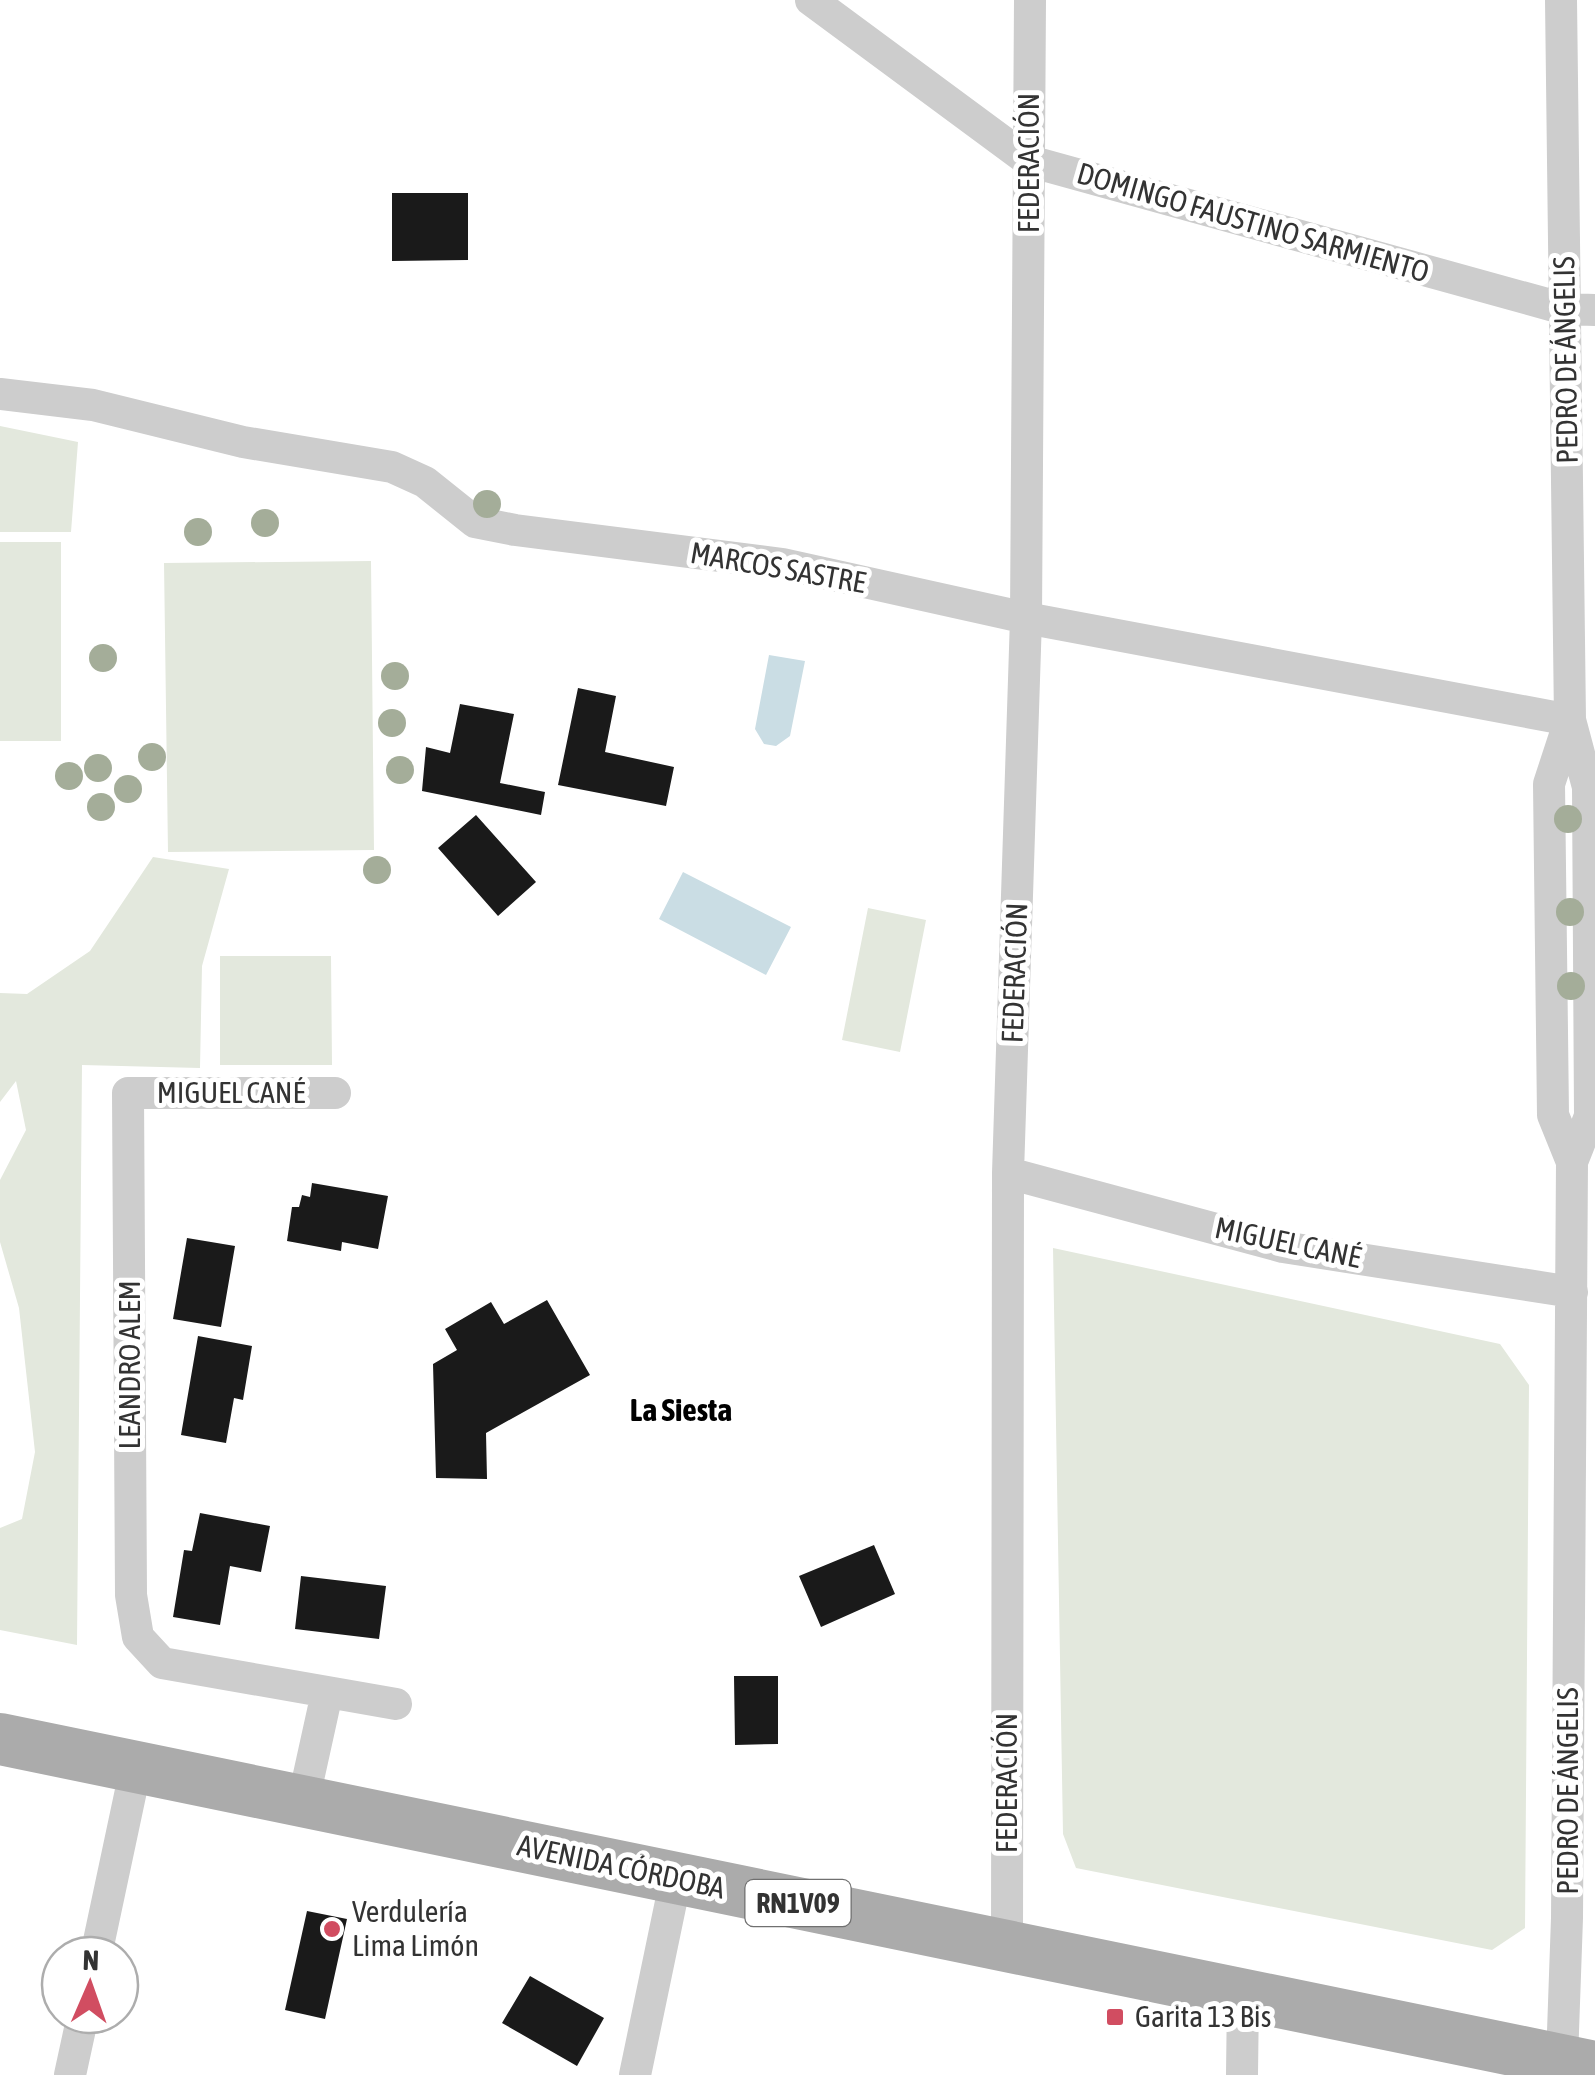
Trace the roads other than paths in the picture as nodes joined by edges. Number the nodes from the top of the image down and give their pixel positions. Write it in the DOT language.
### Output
graph roads {
  1 [pos="811,0"];
  2 [pos="1030,0"];
  3 [pos="1561,0"];
  4 [pos="1029,161"];
  5 [pos="1580,310"];
  6 [pos="0,394"];
  7 [pos="1026,618"];
  8 [pos="1570,720"];
  9 [pos="128,1093"];
  10 [pos="335,1093"];
  11 [pos="1008,1172"];
  12 [pos="1572,1292"];
  13 [pos="327,1693"];
  14 [pos="396,1704"];
  15 [pos="0,1739"];
  16 [pos="136,1767"];
  17 [pos="303,1802"];
  18 [pos="676,1878"];
  19 [pos="100,1935"];
  20 [pos="1007,1946"];
  21 [pos="1243,1995"];
  22 [pos="79,2035"];
  23 [pos="1579,2063"];
  24 [pos="70,2075"];
  25 [pos="634,2075"];
  26 [pos="1242,2075"];
  1 -- 4 [label="street, DOMINGO FAUSTINO SARMIENTO"];
  2 -- 4 [label="street, FEDERACIÓN"];
  3 -- 5 [label="street, PEDRO DE ÁNGELIS"];
  4 -- 5 [label="street, DOMINGO FAUSTINO SARMIENTO"];
  4 -- 7 [label="street, FEDERACIÓN"];
  5 -- 8 [label="street, PEDRO DE ÁNGELIS"];
  6 -- 7 [label="street, MARCOS SASTRE"];
  7 -- 8 [label="street, MARCOS SASTRE"];
  7 -- 11 [label="street, FEDERACIÓN"];
  8 -- 12 [label="street, PEDRO DE ÁNGELIS"];
  9 -- 10 [label="street, MIGUEL CANÉ"];
  9 -- 13 [label="street, LEANDRO ALEM"];
  11 -- 12 [label="street, MIGUEL CANÉ"];
  11 -- 20 [label="street, FEDERACIÓN"];
  12 -- 23 [label="street, PEDRO DE ÁNGELIS"];
  13 -- 14 [label="street"];
  13 -- 17 [label="street"];
  15 -- 16 [label="main road, AVENIDA CÓRDOBA / RN1V09"];
  16 -- 17 [label="main road, AVENIDA CÓRDOBA / RN1V09"];
  16 -- 19 [label="street"];
  17 -- 18 [label="main road, AVENIDA CÓRDOBA / RN1V09"];
  18 -- 20 [label="main road, AVENIDA CÓRDOBA / RN1V09"];
  18 -- 25 [label="street"];
  20 -- 21 [label="main road, AVENIDA CÓRDOBA / RN1V09"];
  21 -- 23 [label="main road, AVENIDA CÓRDOBA / RN1V09"];
  21 -- 26 [label="street"];
  22 -- 24 [label="street"];
}
